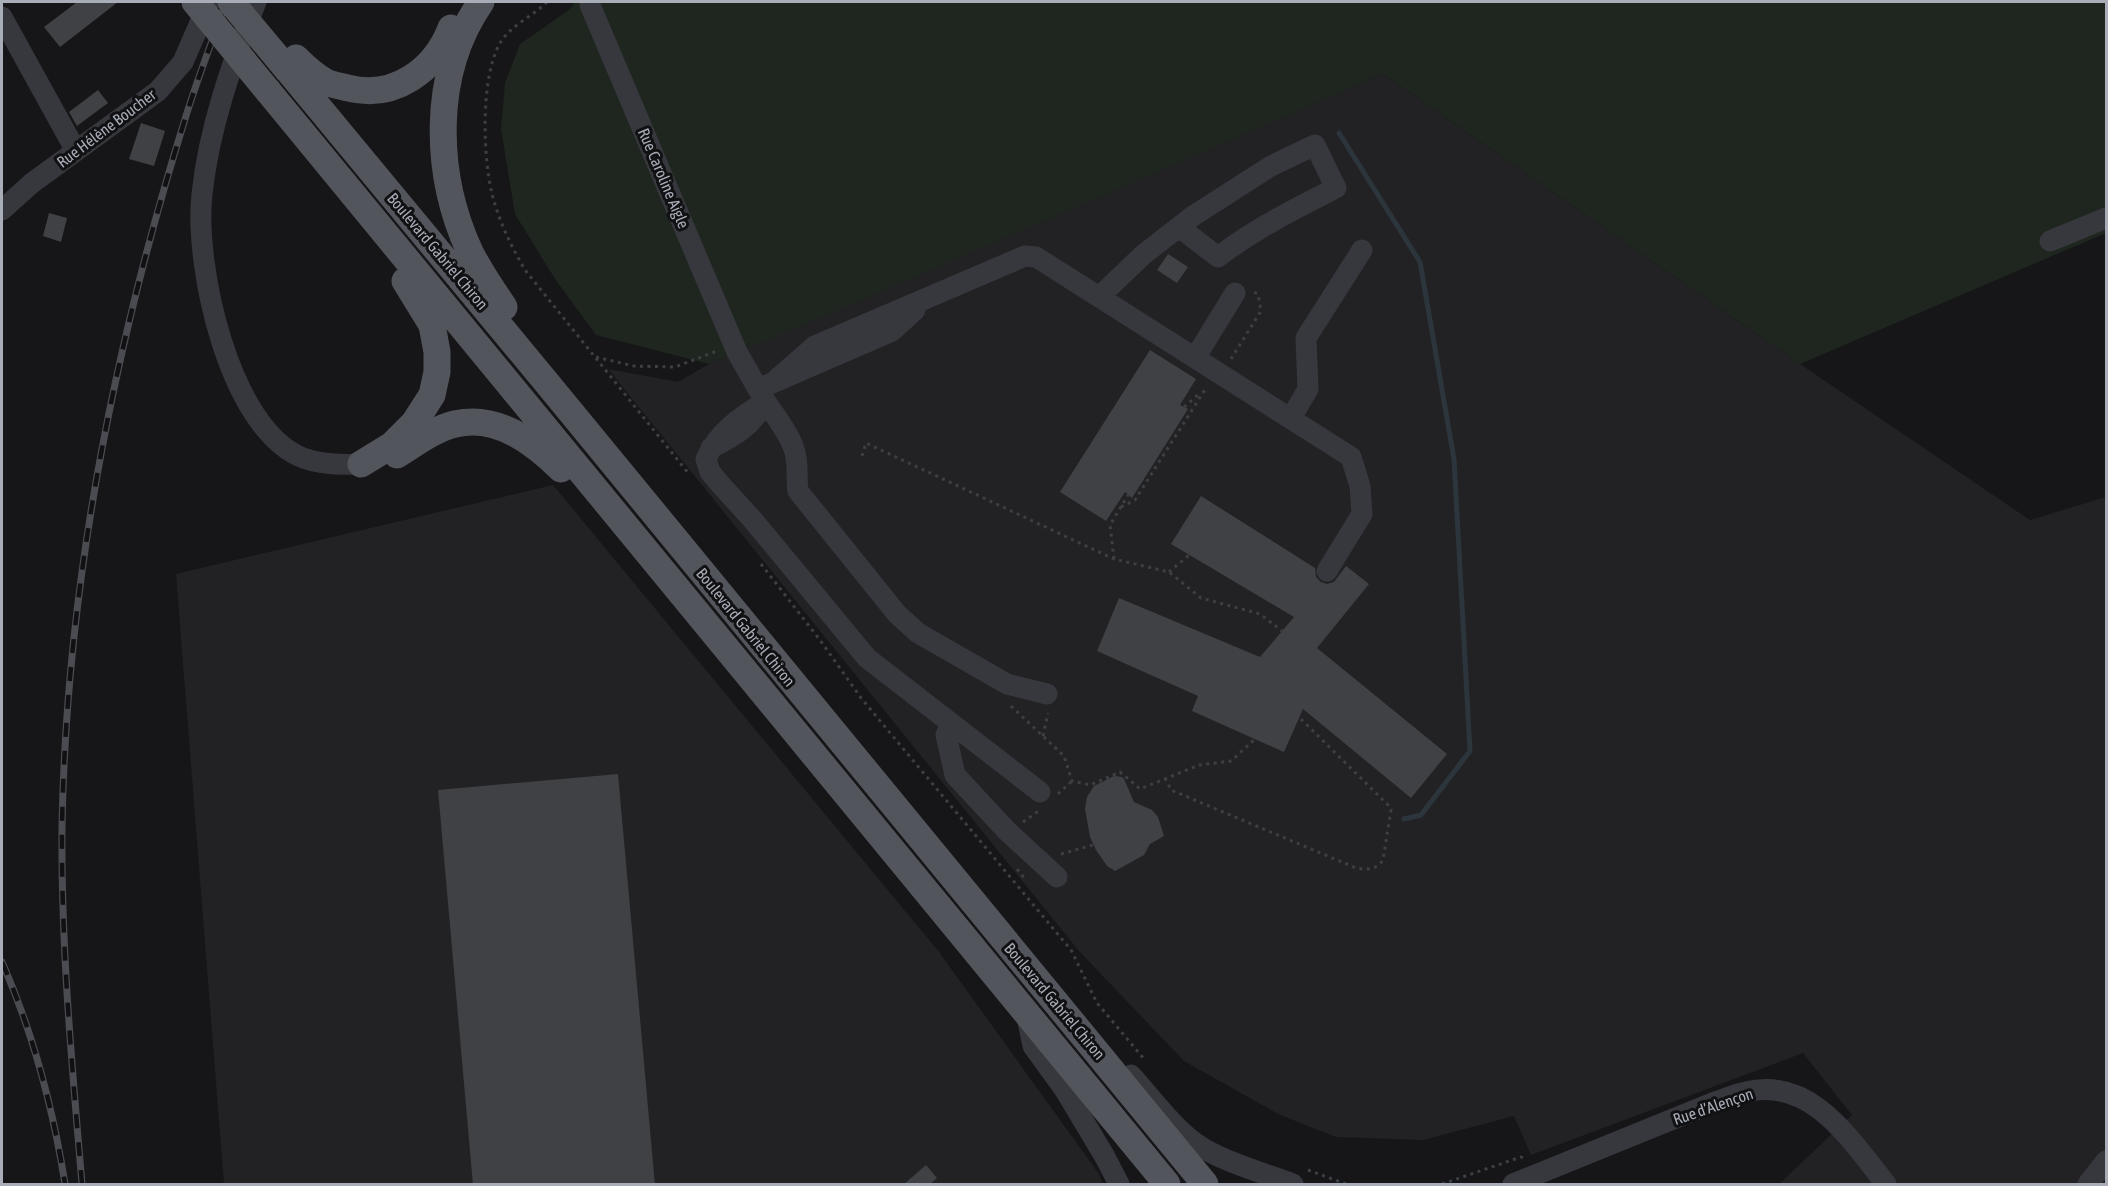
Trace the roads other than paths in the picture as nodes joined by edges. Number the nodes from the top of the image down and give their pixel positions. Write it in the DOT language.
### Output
graph roads {
  1 [pos="195,2"];
  2 [pos="209,2"];
  3 [pos="231,2"];
  4 [pos="246,2"];
  5 [pos="256,2"];
  6 [pos="460,2"];
  7 [pos="481,2"];
  8 [pos="589,3"];
  9 [pos="2,17"];
  10 [pos="292,64"];
  11 [pos="301,131"];
  12 [pos="76,151"];
  13 [pos="2,210"];
  14 [pos="2106,218"];
  15 [pos="1179,227"];
  16 [pos="2050,241"];
  17 [pos="1362,250"];
  18 [pos="1235,293"];
  19 [pos="1099,297"];
  20 [pos="1195,358"];
  21 [pos="547,383"];
  22 [pos="761,395"];
  23 [pos="1291,418"];
  24 [pos="361,464"];
  25 [pos="625,526"];
  26 [pos="1327,571"];
  27 [pos="1047,694"];
  28 [pos="951,723"];
  29 [pos="1040,792"];
  30 [pos="1057,877"];
  31 [pos="1025,1012"];
  32 [pos="1098,1053"];
  33 [pos="2106,1161"];
  34 [pos="1119,1185"];
  35 [pos="1167,1185"];
  36 [pos="1204,1185"];
  37 [pos="1293,1185"];
  38 [pos="1513,1185"];
  39 [pos="1886,1185"];
  40 [pos="2088,1185"];
  1 -- 11 [label="main road, Boulevard Gabriel Chiron, bridge"];
  2 -- 12 [label="street, Rue Hélène Boucher"];
  3 -- 10 [label="main road, bridge"];
  4 -- 10 [label="main road"];
  5 -- 24 [label="street"];
  6 -- 10 [label="main road"];
  7 -- 21 [label="main road"];
  8 -- 22 [label="street, Rue Caroline Aigle"];
  9 -- 12 [label="street"];
  10 -- 21 [label="main road, Boulevard Gabriel Chiron"];
  11 -- 24 [label="main road"];
  11 -- 25 [label="main road, Boulevard Gabriel Chiron"];
  12 -- 13 [label="street, Rue Hélène Boucher"];
  14 -- 16 [label="street"];
  15 -- 15 [label="street"];
  15 -- 19 [label="street"];
  17 -- 23 [label="street"];
  18 -- 20 [label="street"];
  19 -- 20 [label="street"];
  19 -- 22 [label="street"];
  20 -- 23 [label="street"];
  21 -- 32 [label="main road, Boulevard Gabriel Chiron"];
  22 -- 27 [label="street, Rue Caroline Aigle"];
  22 -- 28 [label="street"];
  23 -- 26 [label="street"];
  24 -- 25 [label="main road"];
  25 -- 31 [label="main road, Boulevard Gabriel Chiron"];
  28 -- 29 [label="street"];
  28 -- 30 [label="street"];
  31 -- 34 [label="street"];
  31 -- 35 [label="main road, Boulevard Gabriel Chiron"];
  32 -- 36 [label="main road, Boulevard Gabriel Chiron"];
  32 -- 37 [label="street"];
  33 -- 40 [label="street"];
  38 -- 39 [label="street, Rue d’Alençon"];
}
